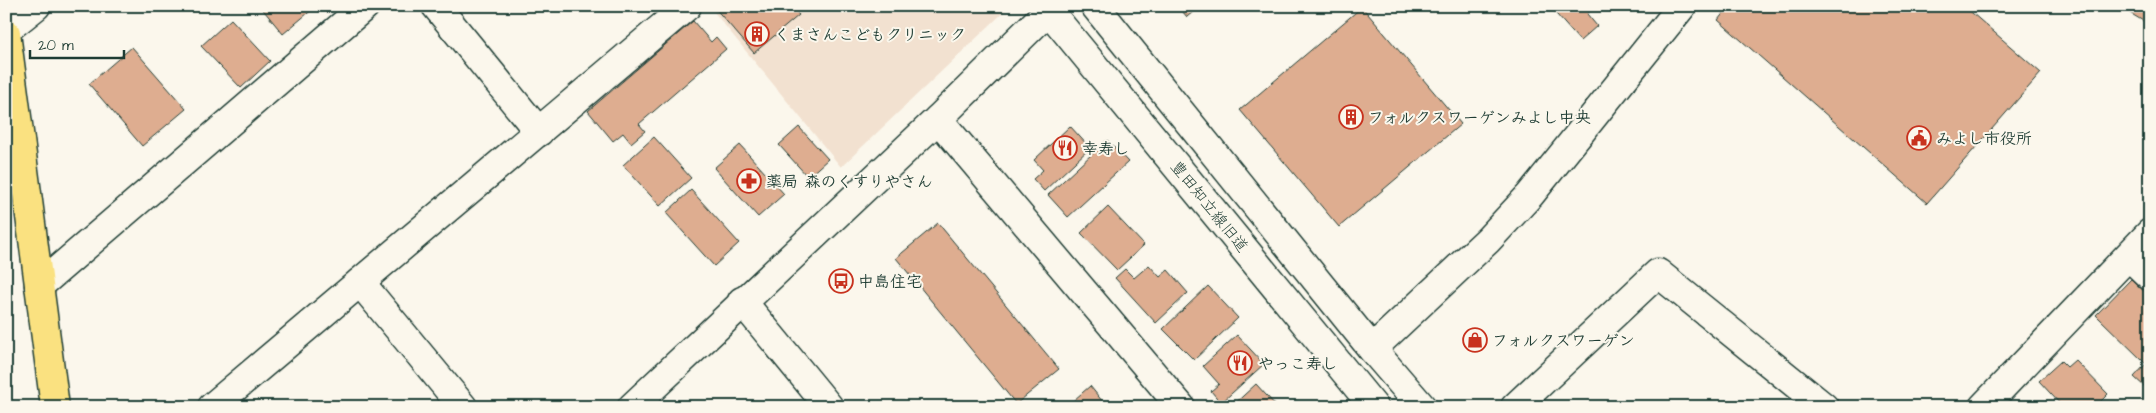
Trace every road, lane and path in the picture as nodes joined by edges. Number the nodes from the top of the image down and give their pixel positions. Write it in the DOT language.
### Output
graph roads {
  1 [pos="36,6"];
  2 [pos="364,6"];
  3 [pos="436,6"];
  4 [pos="687,6"];
  5 [pos="1095,6"];
  6 [pos="1682,6"];
  7 [pos="1049,8"];
  8 [pos="6,32"];
  9 [pos="938,118"];
  10 [pos="539,132"];
  11 [pos="2150,234"];
  12 [pos="2129,256"];
  13 [pos="2150,276"];
  14 [pos="360,282"];
  15 [pos="39,286"];
  16 [pos="742,301"];
  17 [pos="1372,349"];
  18 [pos="55,407"];
  19 [pos="212,407"];
  20 [pos="463,407"];
  21 [pos="632,407"];
  22 [pos="830,407"];
  23 [pos="1181,407"];
  24 [pos="1374,407"];
  25 [pos="1422,407"];
  26 [pos="1515,407"];
  27 [pos="1824,407"];
  28 [pos="1982,407"];
  1 -- 8 [label="street"];
  2 -- 15 [label="street"];
  3 -- 10 [label="street"];
  4 -- 10 [label="street"];
  5 -- 17 [label="street"];
  6 -- 17 [label="street"];
  7 -- 9 [label="street"];
  7 -- 24 [label="street, 豊田知立線旧道"];
  8 -- 15 [label="highway"];
  9 -- 16 [label="street"];
  9 -- 23 [label="street"];
  10 -- 14 [label="street"];
  11 -- 12 [label="street"];
  12 -- 13 [label="street"];
  12 -- 28 [label="street"];
  14 -- 19 [label="street"];
  14 -- 20 [label="street"];
  15 -- 18 [label="highway"];
  16 -- 21 [label="street"];
  16 -- 22 [label="street"];
  17 -- 25 [label="street"];
  26 -- 27 [label="street"];
}
